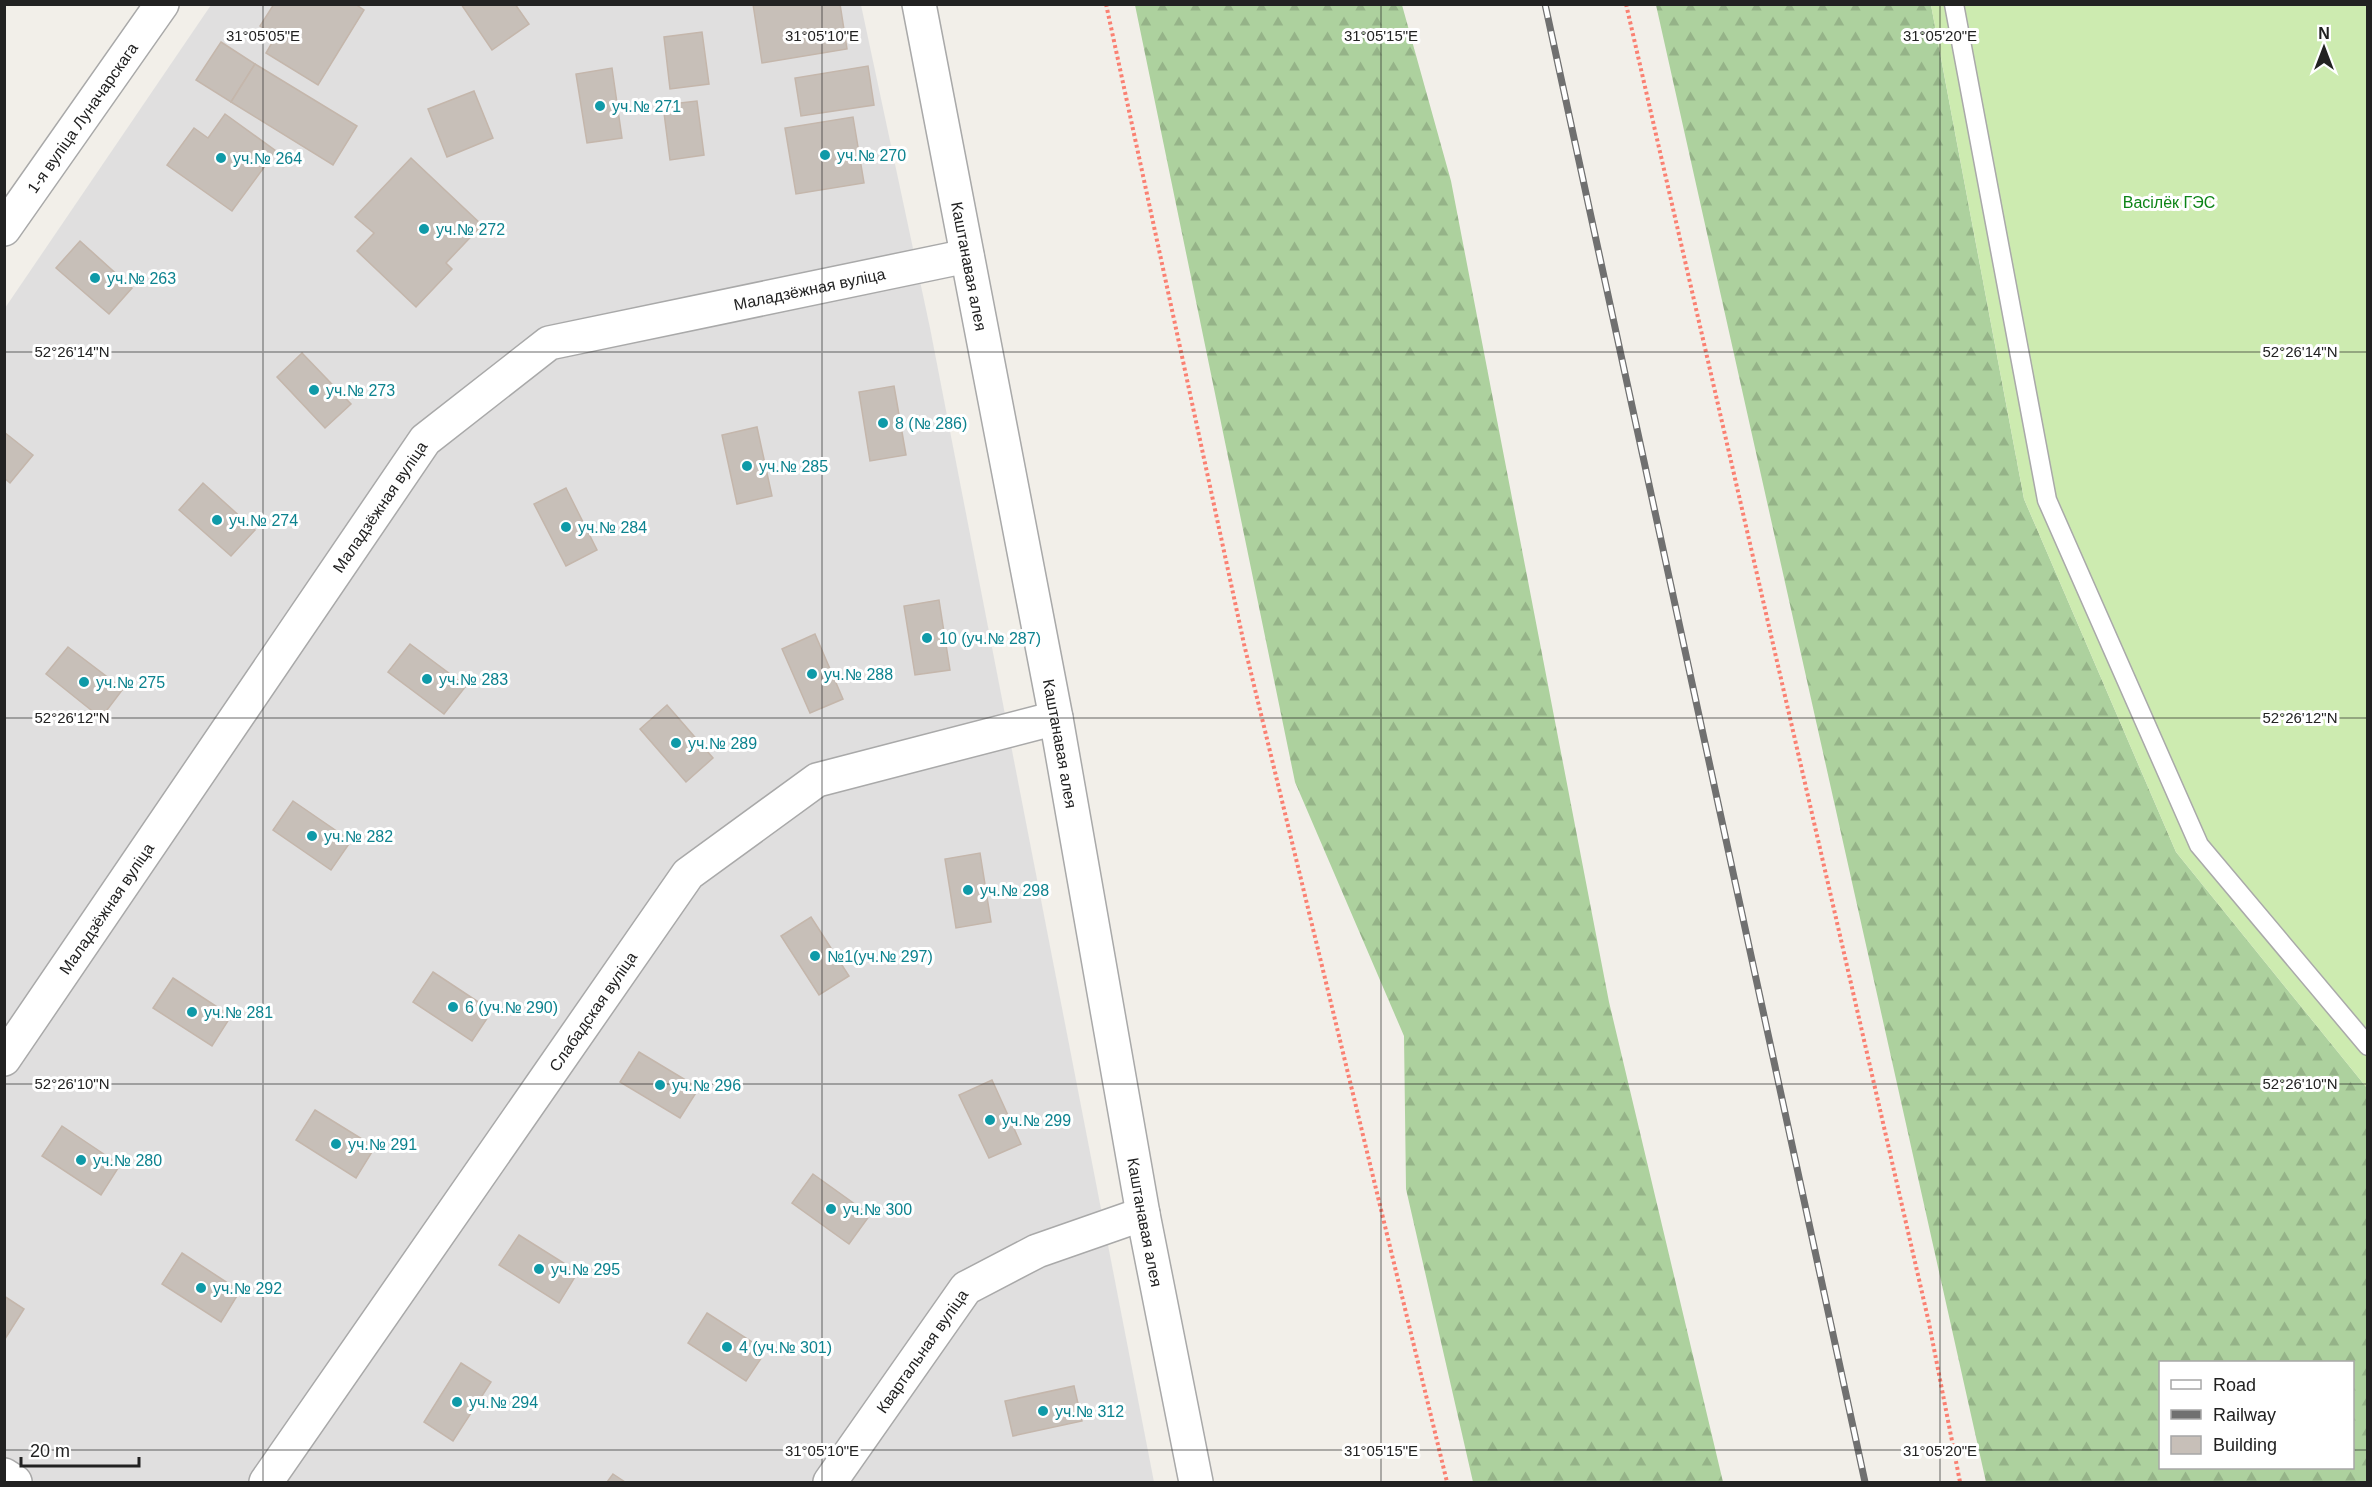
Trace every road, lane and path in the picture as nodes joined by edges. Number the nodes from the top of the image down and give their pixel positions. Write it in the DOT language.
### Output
graph roads {
  1 [pos="162,4"];
  2 [pos="919,4"];
  3 [pos="1106,4"];
  4 [pos="1626,4"];
  5 [pos="1954,4"];
  6 [pos="4,229"];
  7 [pos="967,256"];
  8 [pos="1056,718"];
  9 [pos="2367,1046"];
  10 [pos="4,1059"];
  11 [pos="1143,1214"];
  12 [pos="4,1475"];
  13 [pos="15,1482"];
  14 [pos="266,1482"];
  15 [pos="830,1482"];
  16 [pos="1196,1482"];
  17 [pos="1447,1482"];
  18 [pos="1960,1482"];
  1 -- 6 [label="street, 1-я вуліца Луначарскага"];
  2 -- 7 [label="street, Каштанавая алея"];
  3 -- 17 [label="path"];
  4 -- 18 [label="path"];
  5 -- 9 [label="lane"];
  7 -- 8 [label="street, Каштанавая алея"];
  7 -- 10 [label="street, Маладзёжная вуліца"];
  8 -- 11 [label="street, Каштанавая алея"];
  8 -- 14 [label="street, Слабадская вуліца"];
  11 -- 15 [label="street, Квартальная вуліца"];
  11 -- 16 [label="street, Каштанавая алея"];
  12 -- 13 [label="street"];
}
